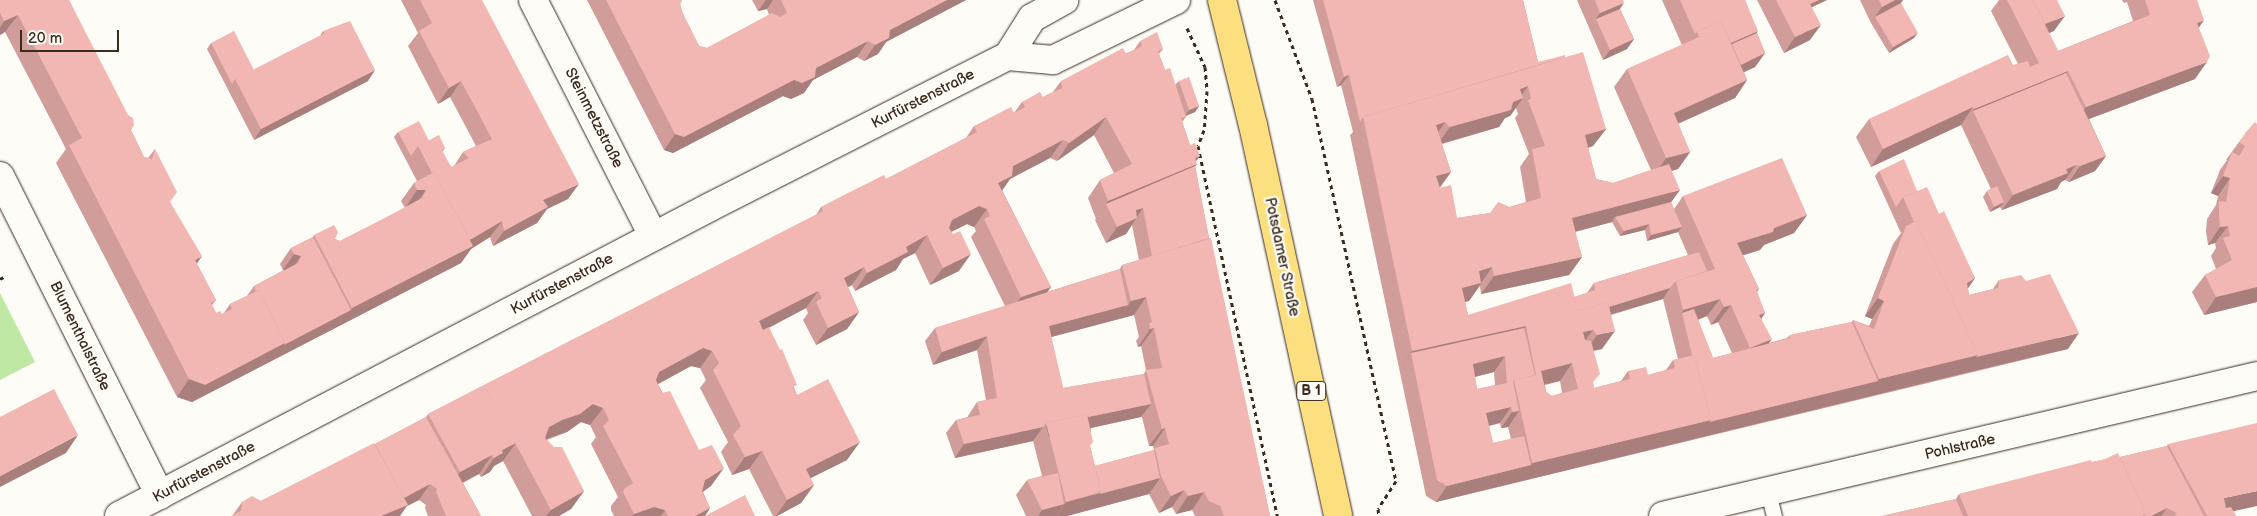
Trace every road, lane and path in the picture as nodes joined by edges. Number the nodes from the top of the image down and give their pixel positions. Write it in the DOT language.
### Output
graph roads {
  1 [pos="533,0"];
  2 [pos="1064,0"];
  3 [pos="1174,0"];
  4 [pos="1222,0"];
  5 [pos="1275,0"];
  6 [pos="1008,56"];
  7 [pos="0,176"];
  8 [pos="653,236"];
  9 [pos="2257,376"];
  10 [pos="160,495"];
  11 [pos="1771,504"];
  12 [pos="119,516"];
  13 [pos="1278,516"];
  14 [pos="1338,516"];
  15 [pos="1379,516"];
  16 [pos="1663,516"];
  1 -- 8 [label="street, Steinmetzstraße"];
  2 -- 6 [label="street"];
  3 -- 6 [label="street"];
  3 -- 13 [label="path"];
  4 -- 14 [label="main road, Potsdamer Straße / B 1"];
  5 -- 15 [label="path"];
  6 -- 8 [label="street, Kurfürstenstraße"];
  7 -- 10 [label="street, Blumenthalstraße"];
  8 -- 10 [label="street, Kurfürstenstraße"];
  9 -- 11 [label="street, Pohlstraße"];
  10 -- 12 [label="street, Kurfürstenstraße"];
  11 -- 16 [label="street, Pohlstraße"];
}
